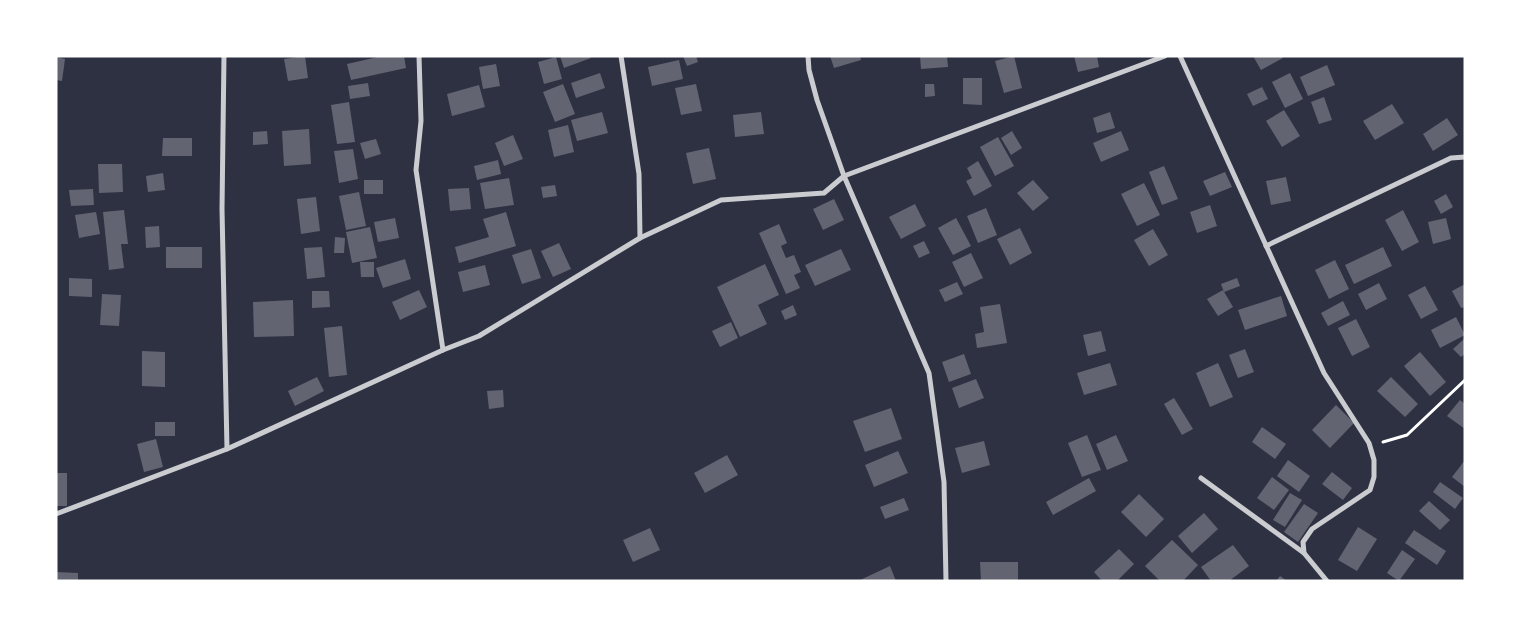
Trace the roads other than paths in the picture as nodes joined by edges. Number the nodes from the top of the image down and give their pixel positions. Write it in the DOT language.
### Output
graph roads {
  1 [pos="224,56"];
  2 [pos="419,56"];
  3 [pos="621,56"];
  4 [pos="808,56"];
  5 [pos="1165,56"];
  6 [pos="1180,56"];
  7 [pos="1465,156"];
  8 [pos="844,176"];
  9 [pos="640,238"];
  10 [pos="1266,246"];
  11 [pos="443,350"];
  12 [pos="227,449"];
  13 [pos="1200,478"];
  14 [pos="56,514"];
  15 [pos="1304,552"];
  16 [pos="946,581"];
  17 [pos="1327,581"];
  1 -- 12 [label="street"];
  2 -- 11 [label="street"];
  3 -- 9 [label="street"];
  4 -- 8 [label="street"];
  5 -- 8 [label="street"];
  6 -- 10 [label="street"];
  7 -- 10 [label="street"];
  8 -- 9 [label="street"];
  8 -- 16 [label="street"];
  9 -- 11 [label="street"];
  10 -- 15 [label="street"];
  11 -- 12 [label="street"];
  12 -- 14 [label="street"];
  13 -- 15 [label="street"];
  15 -- 17 [label="street"];
}
